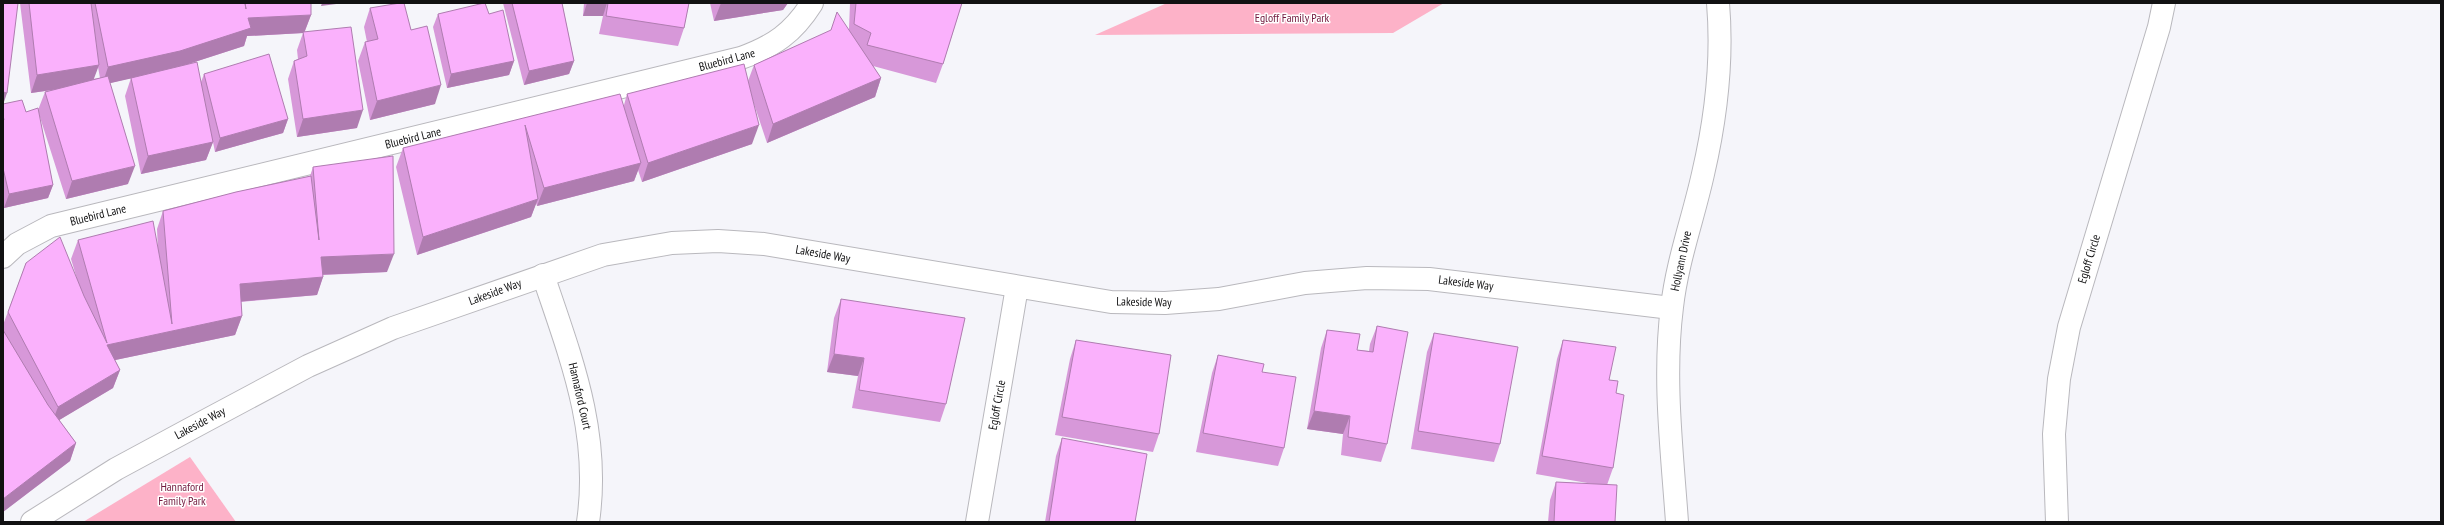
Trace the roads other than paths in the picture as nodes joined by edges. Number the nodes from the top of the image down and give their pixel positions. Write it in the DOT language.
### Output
graph roads {
  1 [pos="812,3"];
  2 [pos="1718,3"];
  3 [pos="2164,3"];
  4 [pos="3,257"];
  5 [pos="543,275"];
  6 [pos="1017,287"];
  7 [pos="1671,308"];
  8 [pos="32,522"];
  9 [pos="588,522"];
  10 [pos="977,522"];
  11 [pos="1677,522"];
  12 [pos="2057,522"];
  1 -- 4 [label="street, Bluebird Lane"];
  2 -- 7 [label="street, Hollyann Drive"];
  3 -- 12 [label="street, Egloff Circle"];
  5 -- 6 [label="street, Lakeside Way"];
  5 -- 8 [label="street, Lakeside Way"];
  5 -- 9 [label="street, Hannaford Court"];
  6 -- 7 [label="street, Lakeside Way"];
  6 -- 10 [label="street, Egloff Circle"];
  7 -- 11 [label="street, Hollyann Drive"];
}
